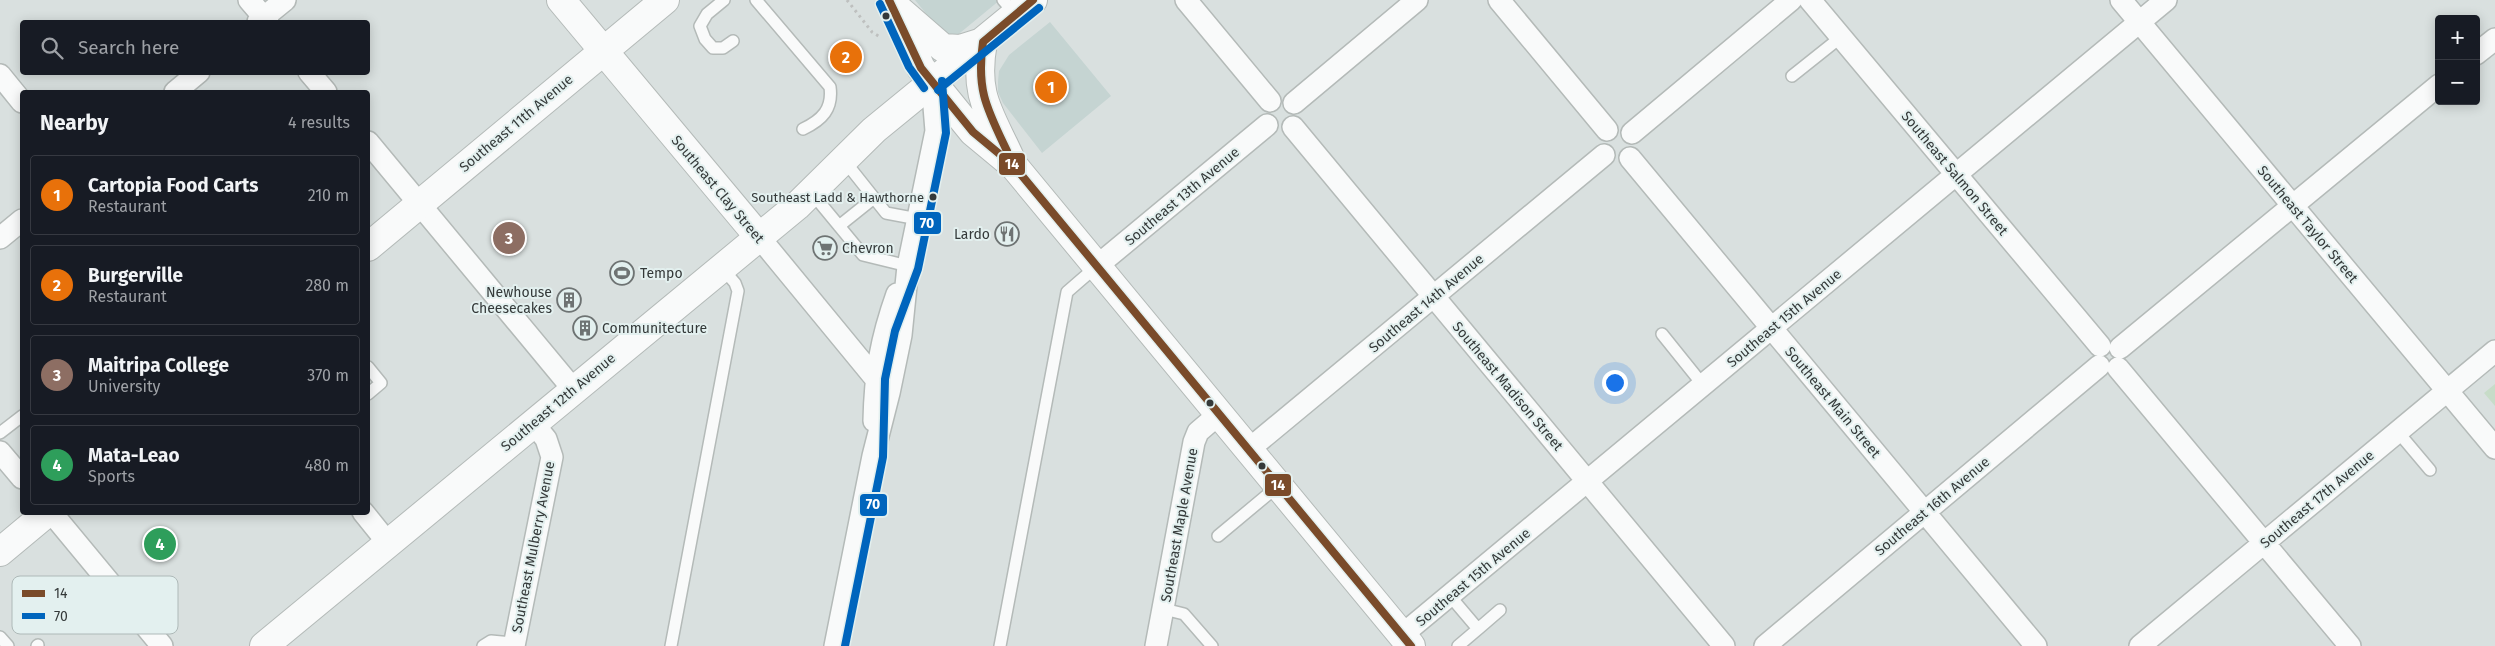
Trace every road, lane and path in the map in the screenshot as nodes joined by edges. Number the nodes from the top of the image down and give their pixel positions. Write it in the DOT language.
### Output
graph roads {
  1 [pos="249,0"];
  2 [pos="285,0"];
  3 [pos="561,0"];
  4 [pos="665,0"];
  5 [pos="724,0"];
  6 [pos="756,0"];
  7 [pos="1186,0"];
  8 [pos="1417,0"];
  9 [pos="1499,0"];
  10 [pos="1790,0"];
  11 [pos="1810,0"];
  12 [pos="2121,0"];
  13 [pos="2166,0"];
  14 [pos="892,1"];
  15 [pos="1017,5"];
  16 [pos="262,20"];
  17 [pos="264,20"];
  18 [pos="2140,22"];
  19 [pos="1841,37"];
  20 [pos="2495,39"];
  21 [pos="733,41"];
  22 [pos="983,42"];
  23 [pos="604,51"];
  24 [pos="2480,51"];
  25 [pos="0,75"];
  26 [pos="195,75"];
  27 [pos="312,75"];
  28 [pos="1792,76"];
  29 [pos="932,82"];
  30 [pos="2435,88"];
  31 [pos="177,90"];
  32 [pos="324,90"];
  33 [pos="20,100"];
  34 [pos="1270,101"];
  35 [pos="1294,103"];
  36 [pos="1267,125"];
  37 [pos="1292,127"];
  38 [pos="803,129"];
  39 [pos="1607,130"];
  40 [pos="1632,133"];
  41 [pos="370,144"];
  42 [pos="1604,155"];
  43 [pos="1630,158"];
  44 [pos="843,160"];
  45 [pos="1014,166"];
  46 [pos="1956,175"];
  47 [pos="811,192"];
  48 [pos="874,198"];
  49 [pos="419,204"];
  50 [pos="2293,206"];
  51 [pos="918,220"];
  52 [pos="20,222"];
  53 [pos="839,226"];
  54 [pos="759,237"];
  55 [pos="0,238"];
  56 [pos="370,245"];
  57 [pos="908,266"];
  58 [pos="1096,266"];
  59 [pos="722,268"];
  60 [pos="1434,297"];
  61 [pos="1772,328"];
  62 [pos="1662,334"];
  63 [pos="2495,351"];
  64 [pos="2109,357"];
  65 [pos="370,369"];
  66 [pos="875,378"];
  67 [pos="1703,385"];
  68 [pos="573,389"];
  69 [pos="2447,391"];
  70 [pos="370,392"];
  71 [pos="1219,414"];
  72 [pos="20,418"];
  73 [pos="533,423"];
  74 [pos="2398,432"];
  75 [pos="0,433"];
  76 [pos="2495,448"];
  77 [pos="1248,450"];
  78 [pos="0,452"];
  79 [pos="873,456"];
  80 [pos="2430,470"];
  81 [pos="20,476"];
  82 [pos="1587,481"];
  83 [pos="1278,486"];
  84 [pos="1925,512"];
  85 [pos="45,515"];
  86 [pos="52,515"];
  87 [pos="365,515"];
  88 [pos="1218,536"];
  89 [pos="388,543"];
  90 [pos="2264,543"];
  91 [pos="0,552"];
  92 [pos="103,576"];
  93 [pos="1450,596"];
  94 [pos="1164,609"];
  95 [pos="1500,610"];
  96 [pos="1478,629"];
  97 [pos="152,634"];
  98 [pos="0,637"];
  99 [pos="1406,641"];
  100 [pos="514,644"];
  101 [pos="8,646"];
  102 [pos="162,646"];
  103 [pos="264,646"];
  104 [pos="483,646"];
  105 [pos="671,646"];
  106 [pos="835,646"];
  107 [pos="1000,646"];
  108 [pos="1156,646"];
  109 [pos="1212,646"];
  110 [pos="1458,646"];
  111 [pos="1724,646"];
  112 [pos="1765,646"];
  113 [pos="2036,646"];
  114 [pos="2140,646"];
  115 [pos="2350,646"];
  1 -- 16 [label="street"];
  2 -- 17 [label="street"];
  3 -- 23 [label="main road, Southeast Clay Street"];
  4 -- 23 [label="main road, Southeast 11th Avenue"];
  5 -- 21 [label="lane"];
  6 -- 38 [label="lane"];
  7 -- 34 [label="street"];
  8 -- 35 [label="street"];
  9 -- 39 [label="street"];
  10 -- 40 [label="street"];
  11 -- 19 [label="street, Southeast Salmon Street"];
  12 -- 18 [label="street, Southeast Taylor Street"];
  13 -- 18 [label="street, Southeast 15th Avenue"];
  14 -- 22 [label="main road"];
  14 -- 29 [label="main road"];
  15 -- 22 [label="main road, Southeast 12th Avenue"];
  18 -- 46 [label="street, Southeast 15th Avenue"];
  18 -- 50 [label="street, Southeast Taylor Street"];
  19 -- 28 [label="lane"];
  19 -- 46 [label="street, Southeast Salmon Street"];
  20 -- 24 [label="street"];
  22 -- 29 [label="main road, Southeast 12th Avenue"];
  22 -- 45 [label="main road"];
  23 -- 49 [label="main road, Southeast 11th Avenue"];
  23 -- 54 [label="main road, Southeast Clay Street"];
  25 -- 33 [label="street"];
  26 -- 31 [label="street"];
  27 -- 32 [label="street"];
  29 -- 44 [label="main road, Southeast 12th Avenue"];
  29 -- 45 [label="main road"];
  29 -- 51 [label="street"];
  30 -- 50 [label="street, Southeast 16th Avenue"];
  34 -- 35 [label="street"];
  34 -- 36 [label="street"];
  35 -- 37 [label="street"];
  36 -- 37 [label="street"];
  36 -- 58 [label="street, Southeast 13th Avenue"];
  37 -- 60 [label="street, Southeast Madison Street"];
  39 -- 40 [label="street"];
  39 -- 42 [label="street"];
  40 -- 43 [label="street"];
  41 -- 49 [label="street"];
  42 -- 43 [label="street"];
  42 -- 60 [label="street, Southeast 14th Avenue"];
  43 -- 61 [label="street, Southeast Main Street"];
  44 -- 47 [label="main road, Southeast 12th Avenue"];
  44 -- 48 [label="lane"];
  45 -- 58 [label="main road"];
  46 -- 61 [label="street, Southeast 15th Avenue"];
  46 -- 64 [label="street, Southeast Salmon Street"];
  47 -- 53 [label="lane"];
  47 -- 54 [label="main road, Southeast 12th Avenue"];
  48 -- 51 [label="lane"];
  48 -- 53 [label="lane"];
  49 -- 56 [label="main road, Southeast 11th Avenue"];
  49 -- 68 [label="street"];
  50 -- 64 [label="street, Southeast 16th Avenue"];
  50 -- 69 [label="street, Southeast Taylor Street"];
  51 -- 57 [label="street"];
  52 -- 55 [label="street"];
  53 -- 57 [label="lane"];
  54 -- 59 [label="main road, Southeast 12th Avenue"];
  54 -- 66 [label="street, Southeast Clay Street"];
  57 -- 66 [label="street"];
  57 -- 79 [label="street"];
  58 -- 71 [label="main road"];
  58 -- 107 [label="lane"];
  59 -- 68 [label="main road, Southeast 12th Avenue"];
  59 -- 105 [label="lane"];
  60 -- 77 [label="street, Southeast 14th Avenue"];
  60 -- 82 [label="street, Southeast Madison Street"];
  61 -- 67 [label="street, Southeast 15th Avenue"];
  61 -- 84 [label="street, Southeast Main Street"];
  62 -- 67 [label="lane"];
  63 -- 69 [label="street, Southeast 17th Avenue"];
  64 -- 84 [label="street, Southeast 16th Avenue"];
  64 -- 90 [label="street, Southeast Salmon Street"];
  65 -- 70 [label="lane"];
  66 -- 79 [label="street"];
  67 -- 82 [label="street, Southeast 15th Avenue"];
  68 -- 73 [label="main road, Southeast 12th Avenue"];
  69 -- 74 [label="street, Southeast 17th Avenue"];
  69 -- 76 [label="street, Southeast Taylor Street"];
  71 -- 77 [label="main road"];
  71 -- 94 [label="street, Southeast Maple Avenue"];
  72 -- 75 [label="lane"];
  73 -- 89 [label="main road, Southeast 12th Avenue"];
  73 -- 100 [label="street, Southeast Mulberry Avenue"];
  74 -- 80 [label="lane"];
  74 -- 90 [label="street, Southeast 17th Avenue"];
  77 -- 83 [label="main road"];
  78 -- 81 [label="street"];
  79 -- 106 [label="street"];
  82 -- 93 [label="street, Southeast 15th Avenue"];
  82 -- 111 [label="street, Southeast Madison Street"];
  83 -- 88 [label="lane"];
  83 -- 99 [label="main road"];
  84 -- 112 [label="street, Southeast 16th Avenue"];
  84 -- 113 [label="street, Southeast Main Street"];
  85 -- 91 [label="main road"];
  86 -- 92 [label="street"];
  87 -- 89 [label="street"];
  89 -- 103 [label="main road, Southeast 12th Avenue"];
  90 -- 114 [label="street, Southeast 17th Avenue"];
  90 -- 115 [label="street, Southeast Salmon Street"];
  93 -- 96 [label="lane"];
  93 -- 99 [label="street, Southeast 15th Avenue"];
  94 -- 108 [label="street, Southeast Maple Avenue"];
  94 -- 109 [label="lane"];
  95 -- 96 [label="lane"];
  96 -- 110 [label="lane"];
  97 -- 102 [label="street"];
  98 -- 101 [label="lane"];
  100 -- 104 [label="lane"];
}
